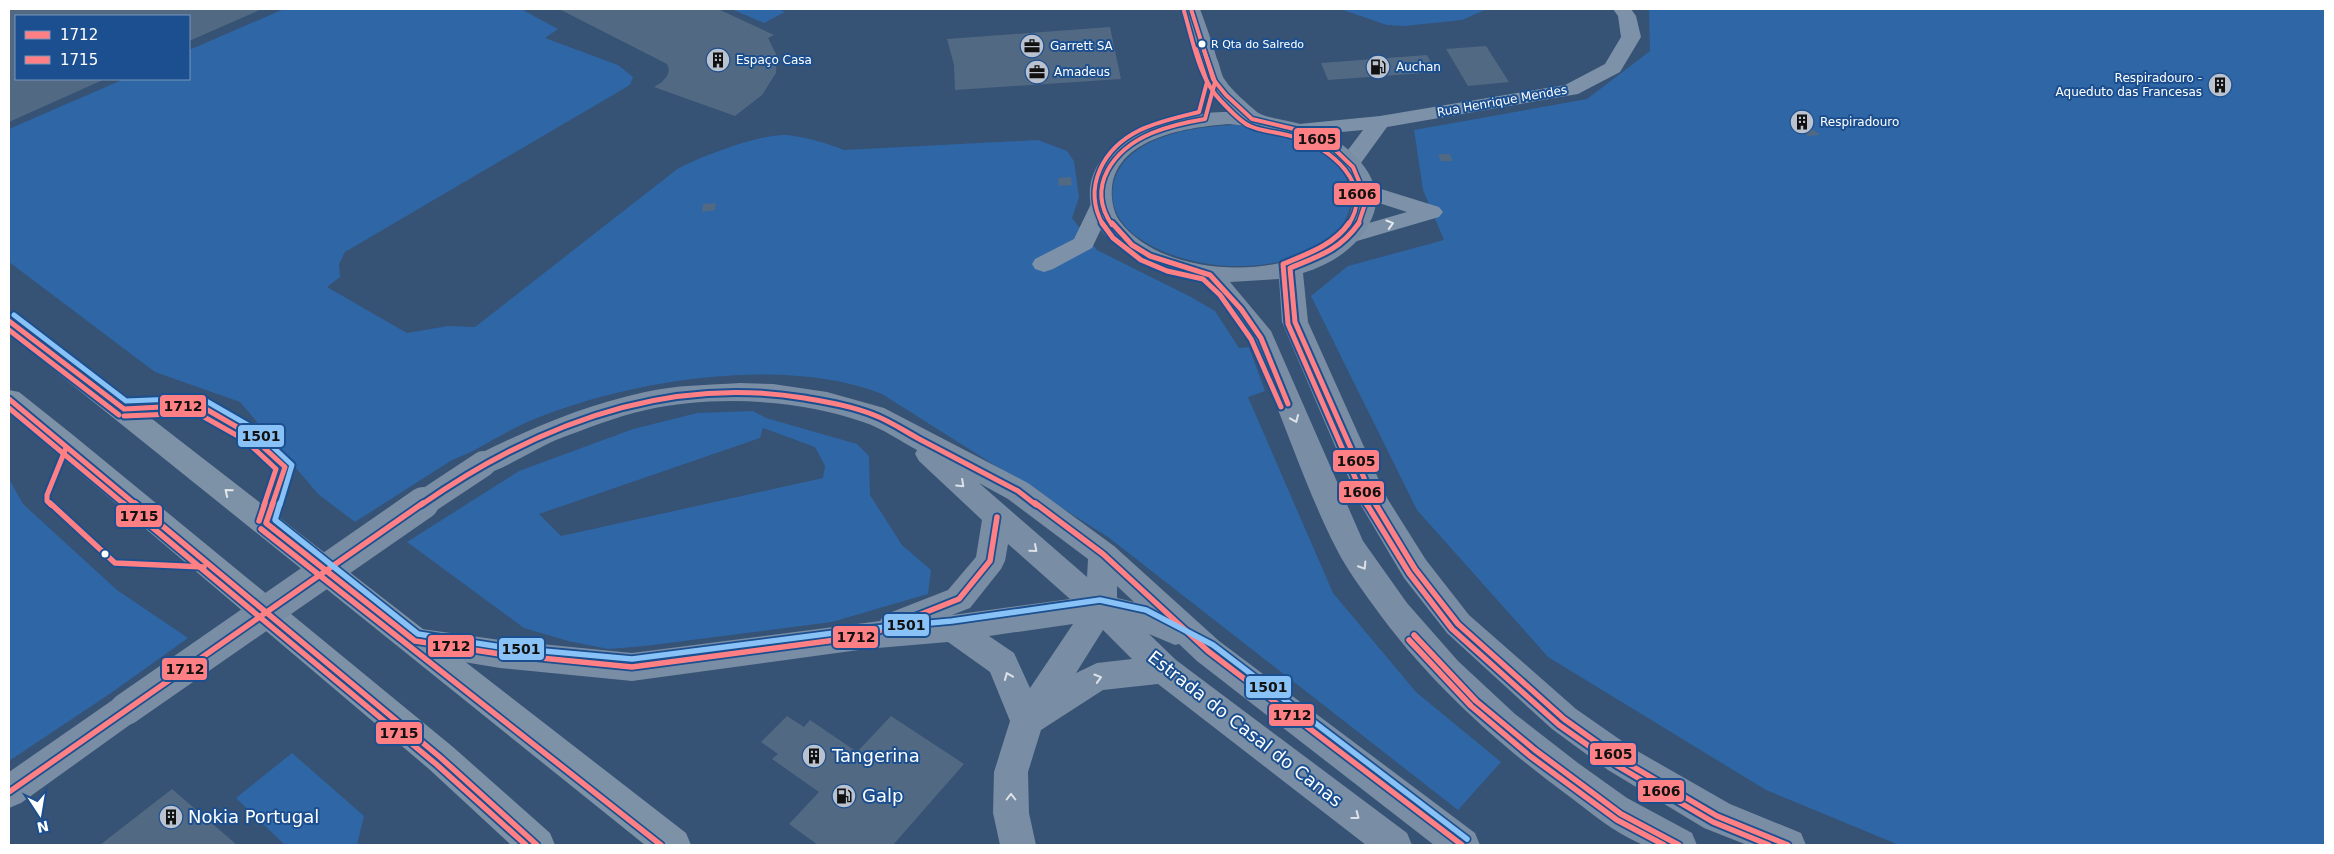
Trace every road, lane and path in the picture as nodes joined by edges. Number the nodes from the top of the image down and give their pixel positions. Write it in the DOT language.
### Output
graph roads {
  1 [pos="1191,9"];
  2 [pos="1622,9"];
  3 [pos="1214,82"];
  4 [pos="1205,119"];
  5 [pos="1253,120"];
  6 [pos="1380,122"];
  7 [pos="1299,130"];
  8 [pos="1350,162"];
  9 [pos="1365,191"];
  10 [pos="1101,206"];
  11 [pos="1349,236"];
  12 [pos="1044,264"];
  13 [pos="1290,268"];
  14 [pos="1208,273"];
  15 [pos="9,321"];
  16 [pos="9,399"];
  17 [pos="900,427"];
  18 [pos="997,517"];
  19 [pos="1103,554"];
  20 [pos="1100,607"];
  21 [pos="953,628"];
  22 [pos="866,636"];
  23 [pos="415,641"];
  24 [pos="1208,652"];
  25 [pos="1164,670"];
  26 [pos="1027,721"];
  27 [pos="9,792"];
  28 [pos="537,845"];
  29 [pos="673,845"];
  30 [pos="1018,845"];
  31 [pos="1394,845"];
  32 [pos="1462,845"];
  33 [pos="1678,845"];
  34 [pos="1788,845"];
  1 -- 3 [label="street"];
  2 -- 6 [label="street, Rua Henrique Mendes"];
  3 -- 4 [label="street"];
  3 -- 5 [label="street"];
  4 -- 5 [label="street"];
  4 -- 10 [label="street"];
  5 -- 7 [label="street"];
  6 -- 7 [label="street, Rua Henrique Mendes"];
  6 -- 8 [label="street"];
  7 -- 8 [label="street"];
  8 -- 9 [label="street"];
  9 -- 11 [label="street"];
  11 -- 9 [label="street, one-way"];
  10 -- 12 [label="street"];
  10 -- 14 [label="street"];
  11 -- 13 [label="street"];
  13 -- 14 [label="street"];
  13 -- 34 [label="street"];
  14 -- 33 [label="street, one-way"];
  23 -- 15 [label="highway, one-way"];
  16 -- 28 [label="highway"];
  17 -- 18 [label="street, Estrada do Casal do Canas, one-way"];
  17 -- 19 [label="street, Estrada do Casal do Canas"];
  17 -- 27 [label="street, Estrada do Casal do Canas, bridge"];
  18 -- 20 [label="street, Estrada do Casal do Canas, one-way"];
  18 -- 22 [label="street"];
  19 -- 20 [label="street"];
  19 -- 24 [label="street, Estrada do Casal do Canas"];
  20 -- 21 [label="street"];
  20 -- 24 [label="street, Estrada do Casal do Canas"];
  20 -- 25 [label="street, Estrada do Casal do Canas"];
  20 -- 26 [label="street"];
  21 -- 22 [label="street"];
  26 -- 21 [label="street, one-way"];
  22 -- 23 [label="street"];
  23 -- 29 [label="highway"];
  24 -- 32 [label="street, Estrada do Casal do Canas"];
  26 -- 25 [label="street, one-way"];
  25 -- 31 [label="street, Estrada do Casal do Canas, one-way"];
  30 -- 26 [label="street, one-way"];
}
